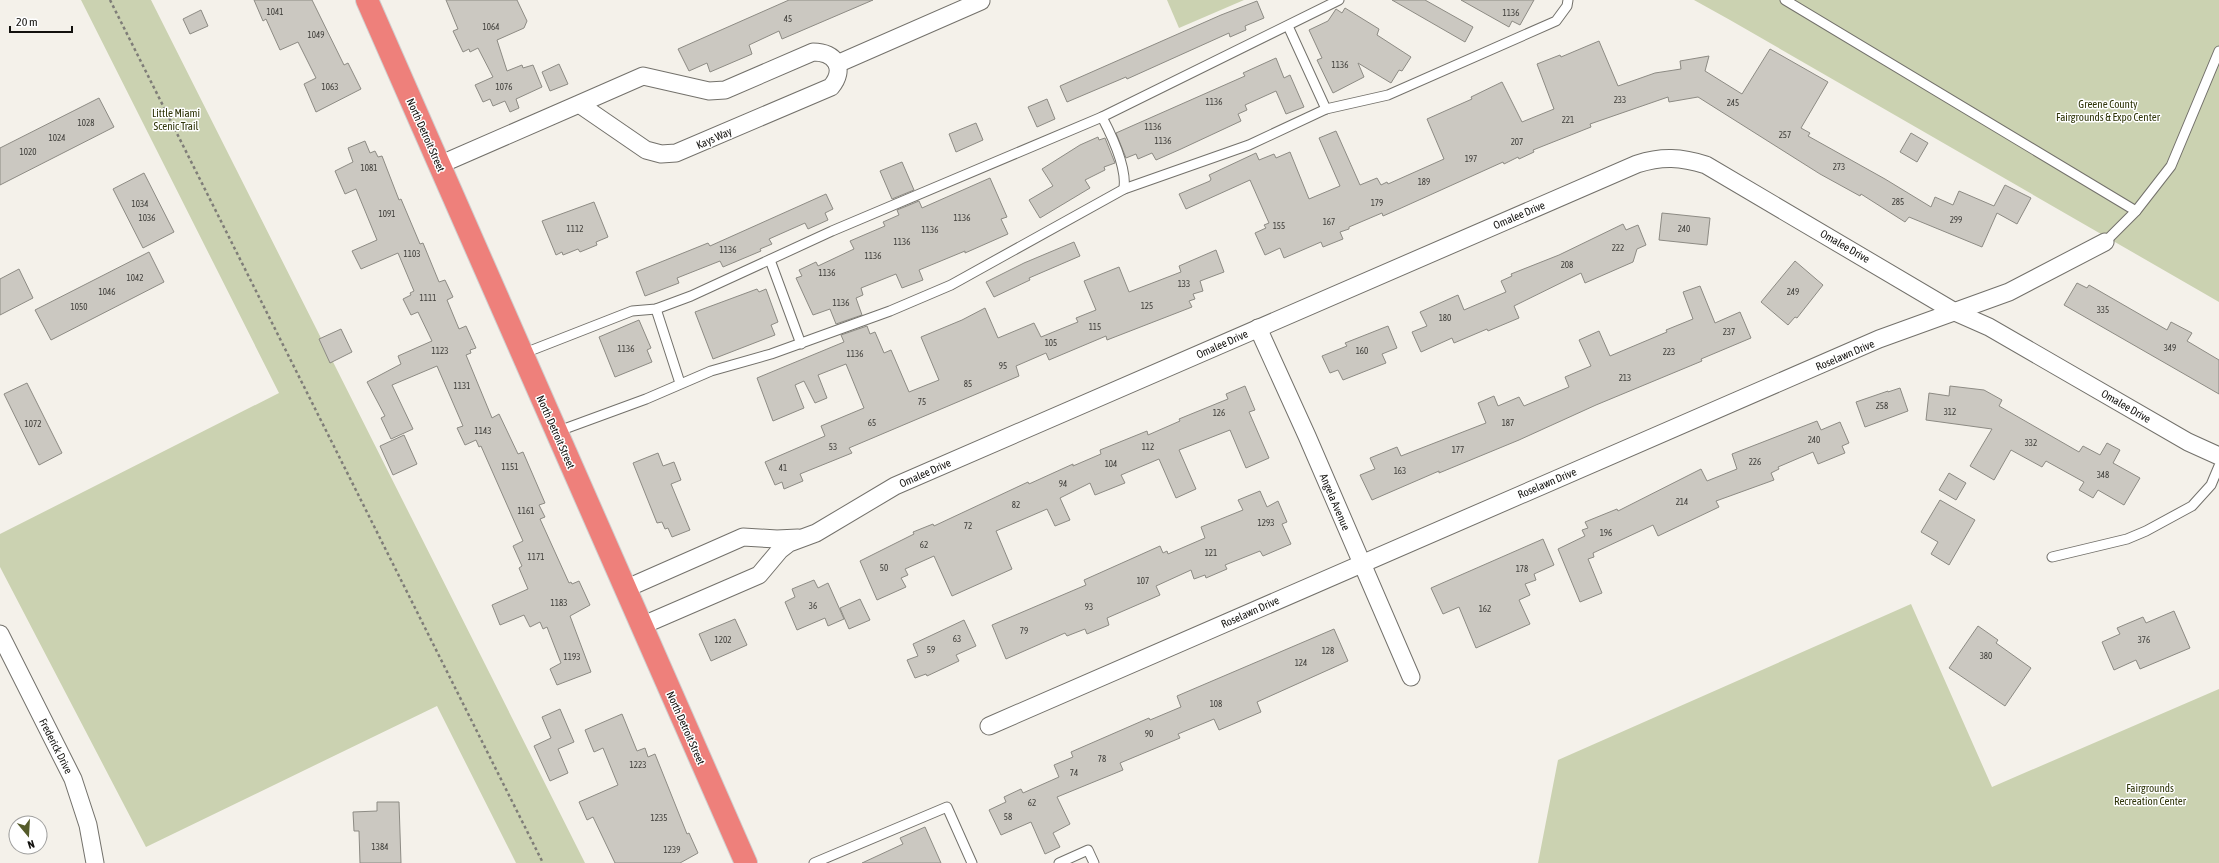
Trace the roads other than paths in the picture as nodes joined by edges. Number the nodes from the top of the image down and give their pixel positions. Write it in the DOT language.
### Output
graph roads {
  1 [pos="367,0"];
  2 [pos="1339,0"];
  3 [pos="1568,0"];
  4 [pos="1785,0"];
  5 [pos="982,1"];
  6 [pos="1288,26"];
  7 [pos="2219,51"];
  8 [pos="837,64"];
  9 [pos="578,104"];
  10 [pos="1326,109"];
  11 [pos="1102,117"];
  12 [pos="439,164"];
  13 [pos="1124,188"];
  14 [pos="2136,211"];
  15 [pos="2105,242"];
  16 [pos="770,260"];
  17 [pos="656,309"];
  18 [pos="1955,312"];
  19 [pos="1258,328"];
  20 [pos="801,344"];
  21 [pos="521,354"];
  22 [pos="680,383"];
  23 [pos="556,432"];
  24 [pos="2219,456"];
  25 [pos="2219,466"];
  26 [pos="800,538"];
  27 [pos="2052,557"];
  28 [pos="1361,564"];
  29 [pos="625,589"];
  30 [pos="641,626"];
  31 [pos="0,634"];
  32 [pos="1411,677"];
  33 [pos="989,726"];
  34 [pos="95,863"];
  35 [pos="746,863"];
  36 [pos="814,863"];
  37 [pos="972,863"];
  38 [pos="1059,863"];
  39 [pos="1094,863"];
  1 -- 12 [label="highway, North Detroit Street"];
  2 -- 6 [label="lane"];
  3 -- 10 [label="lane"];
  4 -- 14 [label="lane"];
  5 -- 8 [label="street"];
  6 -- 10 [label="lane"];
  6 -- 11 [label="lane"];
  7 -- 14 [label="lane"];
  8 -- 9 [label="street"];
  8 -- 9 [label="street, Kays Way"];
  9 -- 12 [label="street"];
  10 -- 13 [label="lane"];
  11 -- 13 [label="lane"];
  11 -- 16 [label="lane"];
  12 -- 21 [label="highway, North Detroit Street"];
  13 -- 20 [label="lane"];
  14 -- 15 [label="lane"];
  15 -- 18 [label="street, Roselawn Drive"];
  16 -- 17 [label="lane"];
  16 -- 20 [label="lane"];
  17 -- 21 [label="lane"];
  17 -- 22 [label="lane"];
  18 -- 19 [label="street, Omalee Drive"];
  18 -- 24 [label="street, Omalee Drive"];
  18 -- 28 [label="street, Roselawn Drive"];
  19 -- 26 [label="street, Omalee Drive"];
  19 -- 28 [label="street, Angela Avenue"];
  20 -- 22 [label="lane"];
  21 -- 23 [label="highway, North Detroit Street"];
  22 -- 23 [label="lane"];
  23 -- 29 [label="highway, North Detroit Street"];
  25 -- 27 [label="lane"];
  26 -- 29 [label="street, Omalee Drive"];
  26 -- 30 [label="street, Omalee Drive"];
  28 -- 32 [label="street, Angela Avenue"];
  28 -- 33 [label="street, Roselawn Drive"];
  29 -- 30 [label="highway, North Detroit Street"];
  30 -- 35 [label="highway, North Detroit Street"];
  31 -- 34 [label="street, Frederick Drive"];
  36 -- 37 [label="lane"];
  38 -- 39 [label="lane"];
}
